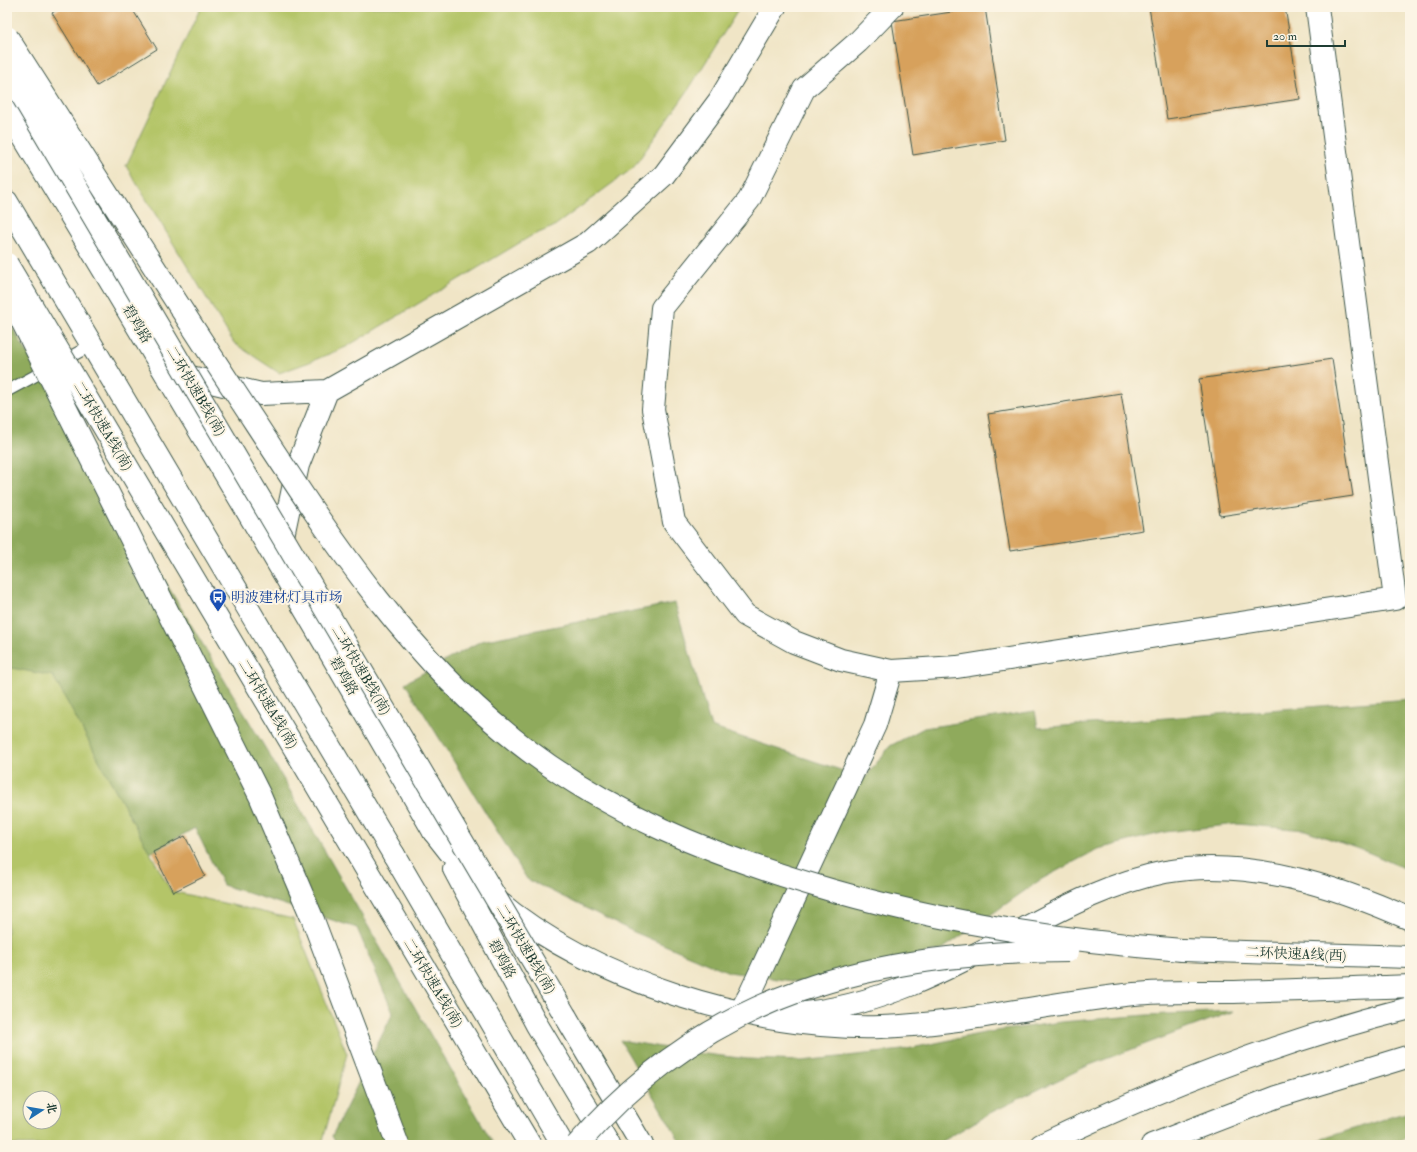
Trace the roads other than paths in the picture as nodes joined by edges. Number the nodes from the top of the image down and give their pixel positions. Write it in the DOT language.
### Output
graph roads {
  1 [pos="775,7"];
  2 [pos="892,7"];
  3 [pos="1317,7"];
  4 [pos="7,37"];
  5 [pos="7,70"];
  6 [pos="7,110"];
  7 [pos="7,202"];
  8 [pos="7,264"];
  9 [pos="7,291"];
  10 [pos="92,345"];
  11 [pos="165,371"];
  12 [pos="7,391"];
  13 [pos="327,391"];
  14 [pos="278,561"];
  15 [pos="891,671"];
  16 [pos="434,832"];
  17 [pos="1410,919"];
  18 [pos="1182,950"];
  19 [pos="1410,957"];
  20 [pos="1410,986"];
  21 [pos="1410,1008"];
  22 [pos="749,1014"];
  23 [pos="1410,1056"];
  24 [pos="398,1145"];
  25 [pos="530,1145"];
  26 [pos="564,1145"];
  27 [pos="577,1145"];
  28 [pos="609,1145"];
  29 [pos="642,1145"];
  30 [pos="1041,1145"];
  31 [pos="1152,1145"];
  1 -- 13 [label="main road"];
  2 -- 15 [label="main road"];
  3 -- 15 [label="main road"];
  4 -- 18 [label="main road, bridge"];
  5 -- 29 [label="main road, 二环快速B线(南), bridge"];
  6 -- 11 [label="main road, 碧鸡路"];
  7 -- 10 [label="main road"];
  8 -- 25 [label="main road, 二环快速A线(南), bridge"];
  9 -- 24 [label="main road, bridge"];
  10 -- 12 [label="lane"];
  10 -- 26 [label="main road"];
  11 -- 13 [label="main road"];
  11 -- 14 [label="main road, 碧鸡路"];
  13 -- 14 [label="main road"];
  14 -- 16 [label="main road, 碧鸡路"];
  15 -- 22 [label="main road"];
  16 -- 22 [label="main road"];
  16 -- 28 [label="main road, 碧鸡路"];
  17 -- 22 [label="main road"];
  18 -- 19 [label="main road, 二环快速A线(西)"];
  18 -- 27 [label="main road, bridge"];
  20 -- 22 [label="main road"];
  21 -- 30 [label="main road"];
  23 -- 31 [label="main road"];
}
